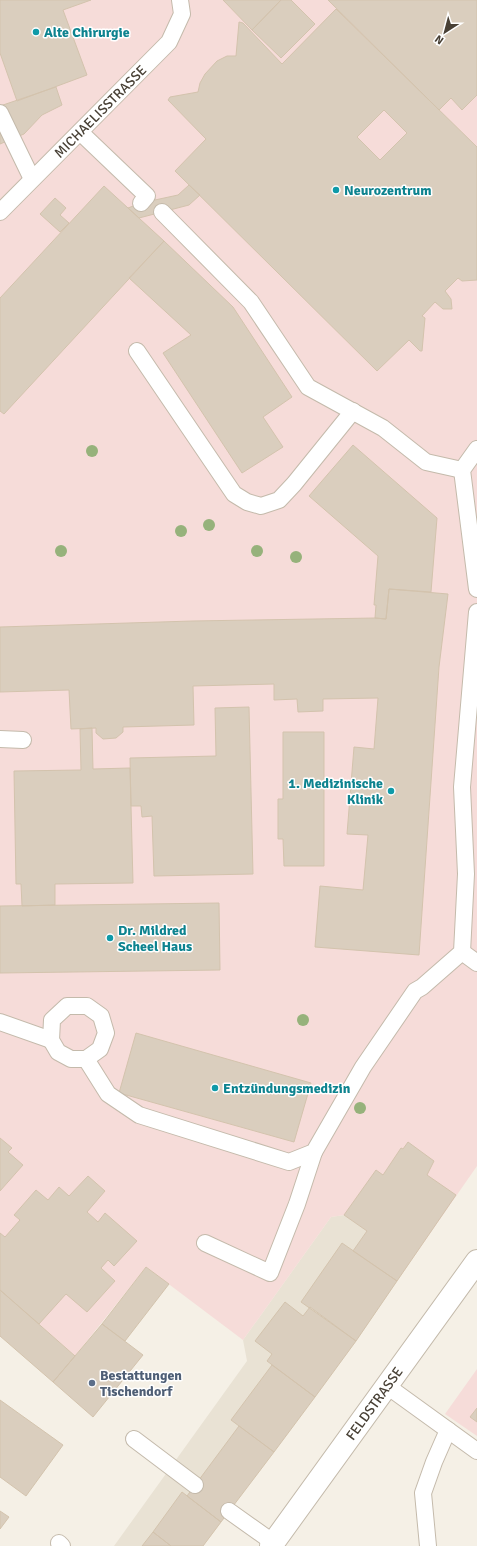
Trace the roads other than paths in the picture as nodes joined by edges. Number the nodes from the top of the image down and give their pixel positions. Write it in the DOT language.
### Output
graph roads {
  1 [pos="180,0"];
  2 [pos="0,113"];
  3 [pos="80,132"];
  4 [pos="32,179"];
  5 [pos="0,212"];
  6 [pos="138,350"];
  7 [pos="353,411"];
  8 [pos="477,449"];
  9 [pos="462,470"];
  10 [pos="477,589"];
  11 [pos="477,612"];
  12 [pos="0,739"];
  13 [pos="23,740"];
  14 [pos="462,952"];
  15 [pos="477,963"];
  16 [pos="0,1022"];
  17 [pos="50,1040"];
  18 [pos="86,1060"];
  19 [pos="314,1152"];
  20 [pos="205,1243"];
  21 [pos="477,1261"];
  22 [pos="387,1386"];
  23 [pos="448,1430"];
  24 [pos="134,1439"];
  25 [pos="477,1452"];
  26 [pos="195,1485"];
  27 [pos="230,1511"];
  28 [pos="272,1544"];
  29 [pos="428,1546"];
  1 -- 3 [label="lane, MICHAELISSTRASSE"];
  2 -- 4 [label="lane"];
  3 -- 4 [label="lane, MICHAELISSTRASSE"];
  3 -- 7 [label="lane"];
  4 -- 5 [label="lane, MICHAELISSTRASSE"];
  6 -- 7 [label="lane"];
  7 -- 9 [label="lane"];
  8 -- 9 [label="lane"];
  9 -- 10 [label="lane"];
  11 -- 14 [label="lane"];
  12 -- 13 [label="lane"];
  14 -- 15 [label="lane"];
  14 -- 19 [label="lane"];
  16 -- 17 [label="lane"];
  17 -- 18 [label="lane"];
  17 -- 18 [label="lane"];
  18 -- 19 [label="lane"];
  19 -- 20 [label="lane"];
  21 -- 22 [label="street, FELDSTRASSE"];
  22 -- 23 [label="lane"];
  22 -- 28 [label="street, FELDSTRASSE"];
  23 -- 25 [label="lane"];
  23 -- 29 [label="lane"];
  24 -- 26 [label="lane"];
  27 -- 28 [label="lane"];
}
